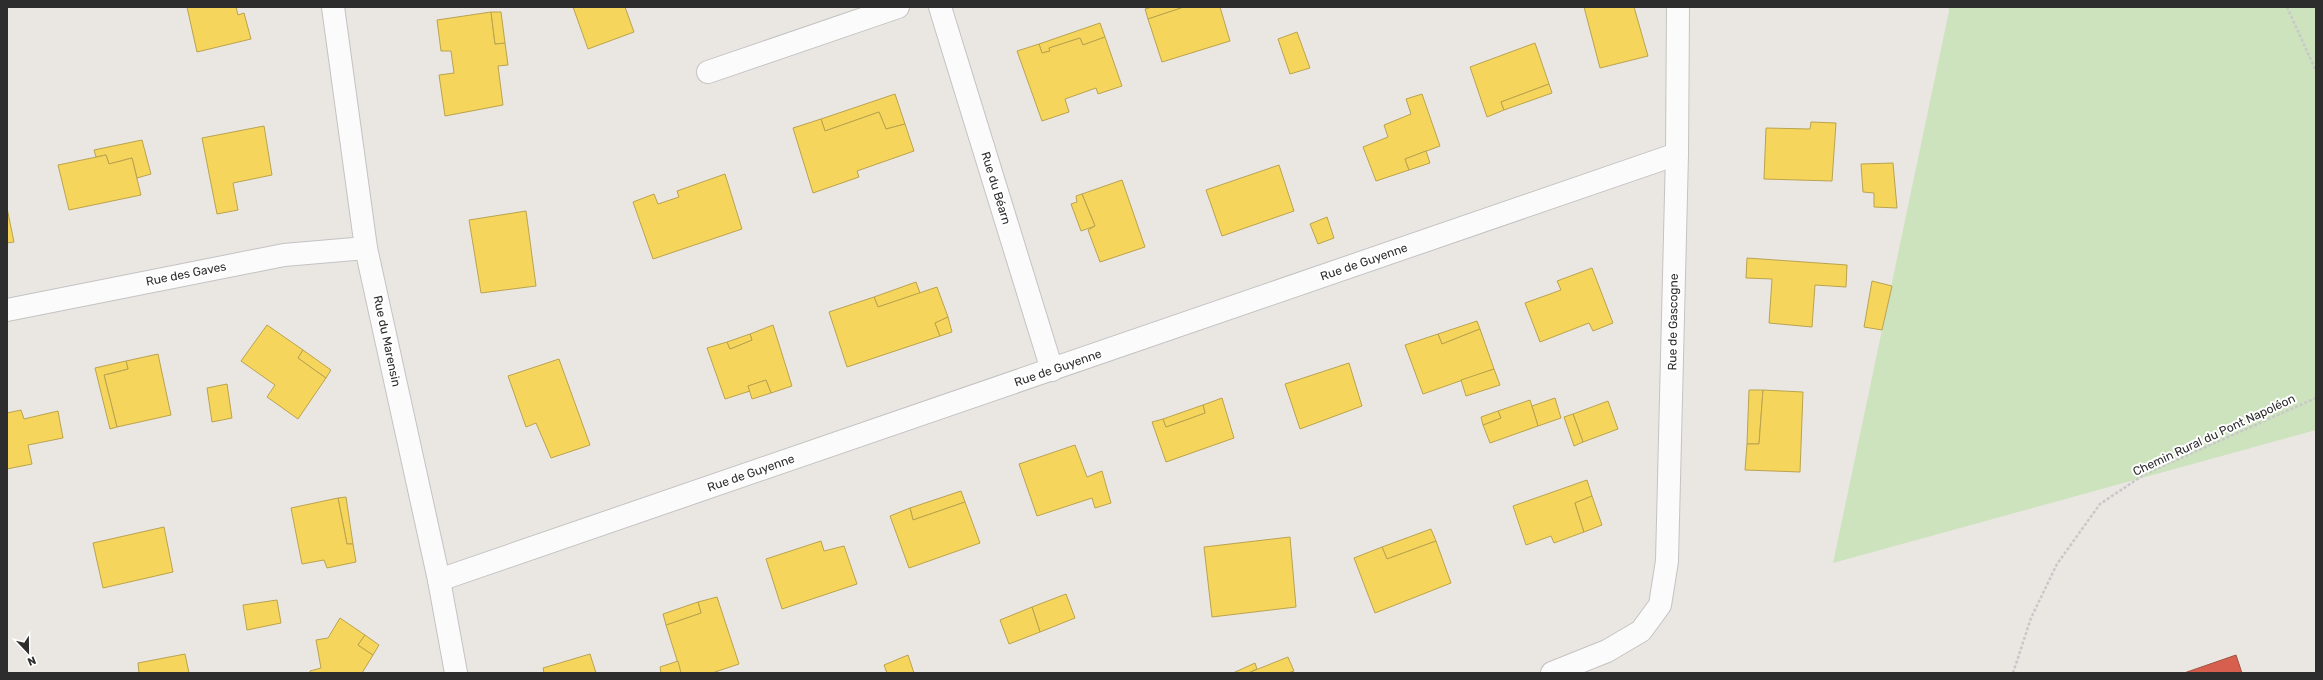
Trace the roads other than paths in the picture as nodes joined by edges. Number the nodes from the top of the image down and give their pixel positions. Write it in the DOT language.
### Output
graph roads {
  1 [pos="333,7"];
  2 [pos="898,7"];
  3 [pos="940,7"];
  4 [pos="1678,7"];
  5 [pos="708,72"];
  6 [pos="1677,154"];
  7 [pos="366,248"];
  8 [pos="7,310"];
  9 [pos="1052,370"];
  10 [pos="438,580"];
  11 [pos="456,673"];
  12 [pos="1552,673"];
  1 -- 7 [label="street, Rue du Marensin"];
  2 -- 5 [label="street"];
  3 -- 9 [label="street, Rue du Béarn"];
  4 -- 6 [label="street, Rue de Gascogne"];
  6 -- 9 [label="street, Rue de Guyenne"];
  6 -- 12 [label="street, Rue de Gascogne"];
  7 -- 8 [label="street, Rue des Gaves"];
  7 -- 10 [label="street, Rue du Marensin"];
  9 -- 10 [label="street, Rue de Guyenne"];
  10 -- 11 [label="street, Rue du Marensin"];
}
